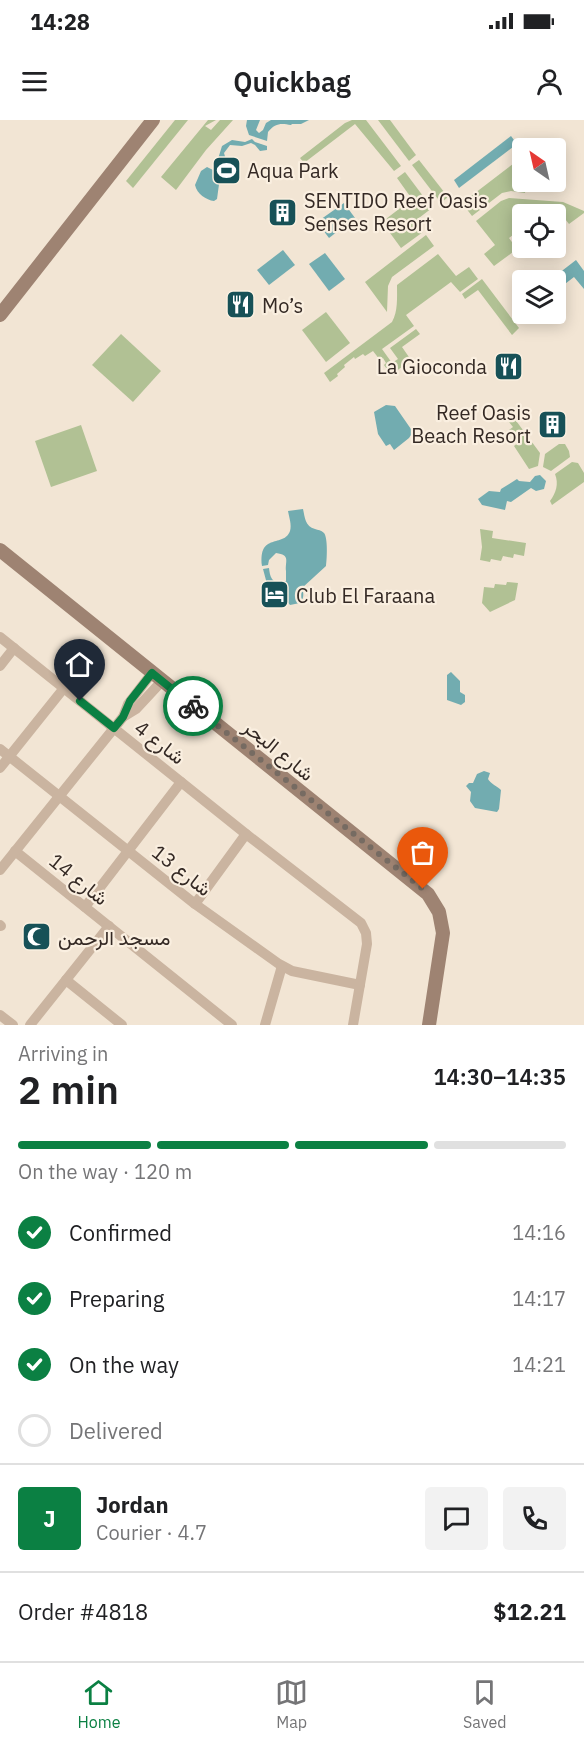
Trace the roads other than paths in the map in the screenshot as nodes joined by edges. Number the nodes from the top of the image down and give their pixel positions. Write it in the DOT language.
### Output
graph roads {
  1 [pos="153,120"];
  2 [pos="0,315"];
  3 [pos="0,550"];
  4 [pos="0,637"];
  5 [pos="14,648"];
  6 [pos="0,666"];
  7 [pos="157,677"];
  8 [pos="64,688"];
  9 [pos="114,728"];
  10 [pos="5,753"];
  11 [pos="0,768"];
  12 [pos="181,782"];
  13 [pos="59,796"];
  14 [pos="246,834"];
  15 [pos="128,850"];
  16 [pos="15,851"];
  17 [pos="0,870"];
  18 [pos="195,904"];
  19 [pos="85,907"];
  20 [pos="109,926"];
  21 [pos="282,966"];
  22 [pos="66,980"];
  23 [pos="360,985"];
  24 [pos="0,1015"];
  25 [pos="13,1025"];
  26 [pos="30,1025"];
  27 [pos="122,1025"];
  28 [pos="231,1025"];
  29 [pos="265,1025"];
  30 [pos="353,1025"];
  31 [pos="429,1025"];
  1 -- 2 [label="main road"];
  3 -- 7 [label="main road, شارع البحر"];
  4 -- 5 [label="street, شارع 4"];
  5 -- 6 [label="street"];
  5 -- 8 [label="street, شارع 4"];
  7 -- 9 [label="street"];
  7 -- 31 [label="main road, شارع البحر"];
  8 -- 9 [label="street, شارع 4"];
  8 -- 10 [label="street"];
  9 -- 12 [label="street, شارع 4"];
  9 -- 13 [label="street"];
  10 -- 11 [label="street"];
  10 -- 13 [label="street, شارع 13"];
  12 -- 14 [label="street, شارع 4"];
  12 -- 15 [label="street"];
  13 -- 15 [label="street, شارع 13"];
  13 -- 16 [label="street"];
  14 -- 18 [label="street"];
  14 -- 23 [label="street, شارع 4"];
  15 -- 18 [label="street, شارع 13"];
  15 -- 19 [label="street"];
  16 -- 17 [label="street"];
  16 -- 19 [label="street, شارع 14"];
  18 -- 21 [label="street, شارع 13"];
  19 -- 20 [label="street, شارع 14"];
  20 -- 22 [label="street"];
  20 -- 28 [label="street, شارع 14"];
  21 -- 23 [label="street, شارع 13"];
  21 -- 29 [label="street"];
  22 -- 26 [label="street"];
  22 -- 27 [label="street"];
  23 -- 30 [label="street"];
  24 -- 25 [label="street"];
}
